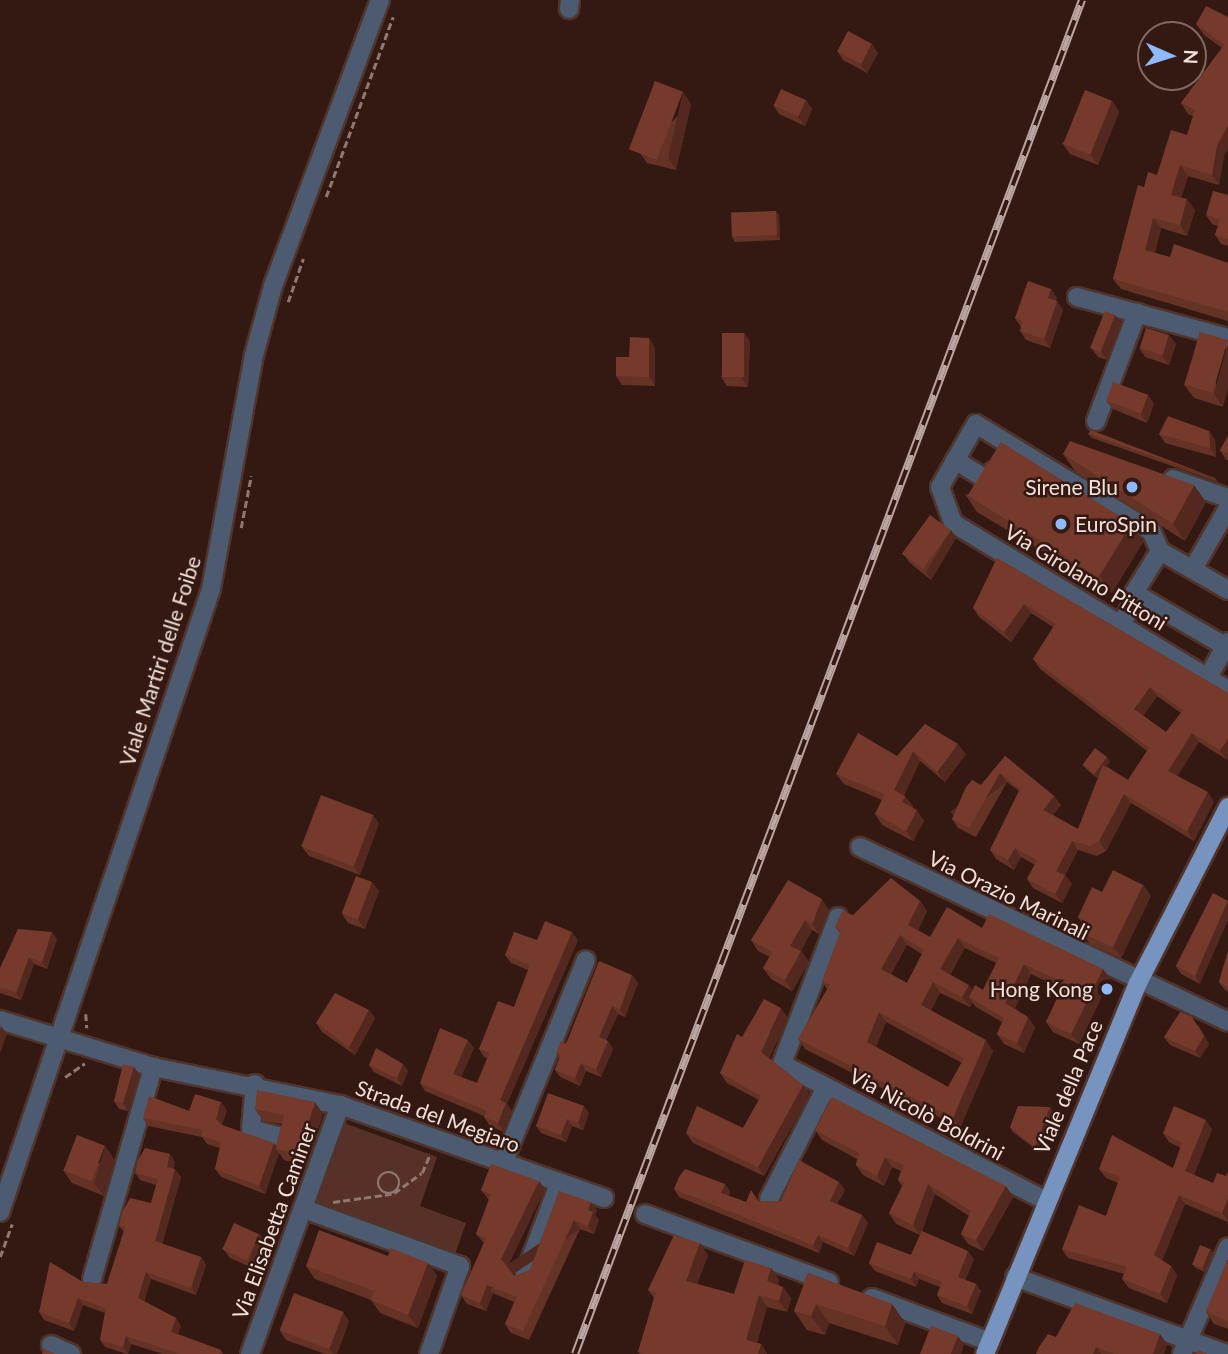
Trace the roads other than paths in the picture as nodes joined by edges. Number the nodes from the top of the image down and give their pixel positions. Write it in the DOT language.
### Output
graph roads {
  1 [pos="380,0"];
  2 [pos="1077,297"];
  3 [pos="1137,313"];
  4 [pos="1228,338"];
  5 [pos="1096,421"];
  6 [pos="1009,444"];
  7 [pos="1071,455"];
  8 [pos="955,460"];
  9 [pos="1152,471"];
  10 [pos="1060,475"];
  11 [pos="988,481"];
  12 [pos="1228,498"];
  13 [pos="975,501"];
  14 [pos="1228,508"];
  15 [pos="1160,551"];
  16 [pos="1192,569"];
  17 [pos="1228,590"];
  18 [pos="1138,596"];
  19 [pos="1121,624"];
  20 [pos="1227,646"];
  21 [pos="1208,677"];
  22 [pos="1228,690"];
  23 [pos="1228,807"];
  24 [pos="860,847"];
  25 [pos="838,917"];
  26 [pos="586,960"];
  27 [pos="1138,983"];
  28 [pos="0,1020"];
  29 [pos="1228,1022"];
  30 [pos="59,1041"];
  31 [pos="153,1067"];
  32 [pos="255,1084"];
  33 [pos="826,1087"];
  34 [pos="340,1105"];
  35 [pos="280,1137"];
  36 [pos="503,1163"];
  37 [pos="559,1184"];
  38 [pos="604,1198"];
  39 [pos="769,1199"];
  40 [pos="1044,1200"];
  41 [pos="307,1210"];
  42 [pos="0,1212"];
  43 [pos="645,1214"];
  44 [pos="1228,1247"];
  45 [pos="525,1274"];
  46 [pos="1015,1277"];
  47 [pos="92,1279"];
  48 [pos="51,1345"];
  49 [pos="1185,1346"];
  50 [pos="988,1348"];
  51 [pos="71,1354"];
  52 [pos="252,1354"];
  53 [pos="429,1354"];
  54 [pos="1227,1354"];
  1 -- 30 [label="street, Viale Martiri delle Foibe"];
  2 -- 3 [label="street"];
  3 -- 4 [label="street"];
  3 -- 5 [label="street"];
  6 -- 8 [label="street"];
  6 -- 10 [label="street"];
  6 -- 11 [label="street"];
  7 -- 10 [label="street"];
  8 -- 11 [label="street"];
  8 -- 19 [label="street, Via Girolamo Pittoni"];
  9 -- 12 [label="street"];
  10 -- 15 [label="street"];
  11 -- 13 [label="street"];
  14 -- 16 [label="street"];
  15 -- 16 [label="street"];
  15 -- 18 [label="street"];
  16 -- 17 [label="street"];
  18 -- 19 [label="street"];
  18 -- 20 [label="street"];
  19 -- 21 [label="street, Via Girolamo Pittoni"];
  20 -- 21 [label="street"];
  21 -- 22 [label="street, Via Girolamo Pittoni"];
  23 -- 27 [label="main road, Viale della Pace"];
  24 -- 27 [label="street, Via Orazio Marinali"];
  25 -- 33 [label="street, Via Nicolò Boldrini"];
  26 -- 36 [label="street"];
  27 -- 29 [label="street, Via Orazio Marinali"];
  27 -- 40 [label="main road, Viale della Pace"];
  28 -- 30 [label="street, Strada del Megiaro"];
  30 -- 31 [label="street, Strada del Megiaro"];
  30 -- 42 [label="street, Viale Martiri delle Foibe"];
  31 -- 32 [label="street, Strada del Megiaro"];
  31 -- 47 [label="street"];
  32 -- 34 [label="street, Strada del Megiaro"];
  32 -- 35 [label="street"];
  33 -- 39 [label="street, Via Nicolò Boldrini"];
  33 -- 40 [label="street, Via Nicolò Boldrini"];
  34 -- 36 [label="street, Strada del Megiaro"];
  34 -- 41 [label="street, Via Elisabetta Caminer"];
  36 -- 37 [label="street, Strada del Megiaro"];
  37 -- 38 [label="street, Strada del Megiaro"];
  37 -- 45 [label="street"];
  40 -- 46 [label="main road, Viale della Pace"];
  41 -- 52 [label="street, Via Elisabetta Caminer"];
  41 -- 53 [label="street"];
  43 -- 50 [label="street"];
  44 -- 49 [label="street"];
  46 -- 49 [label="street"];
  46 -- 50 [label="main road, Viale della Pace"];
  48 -- 51 [label="street"];
  49 -- 54 [label="street"];
}
